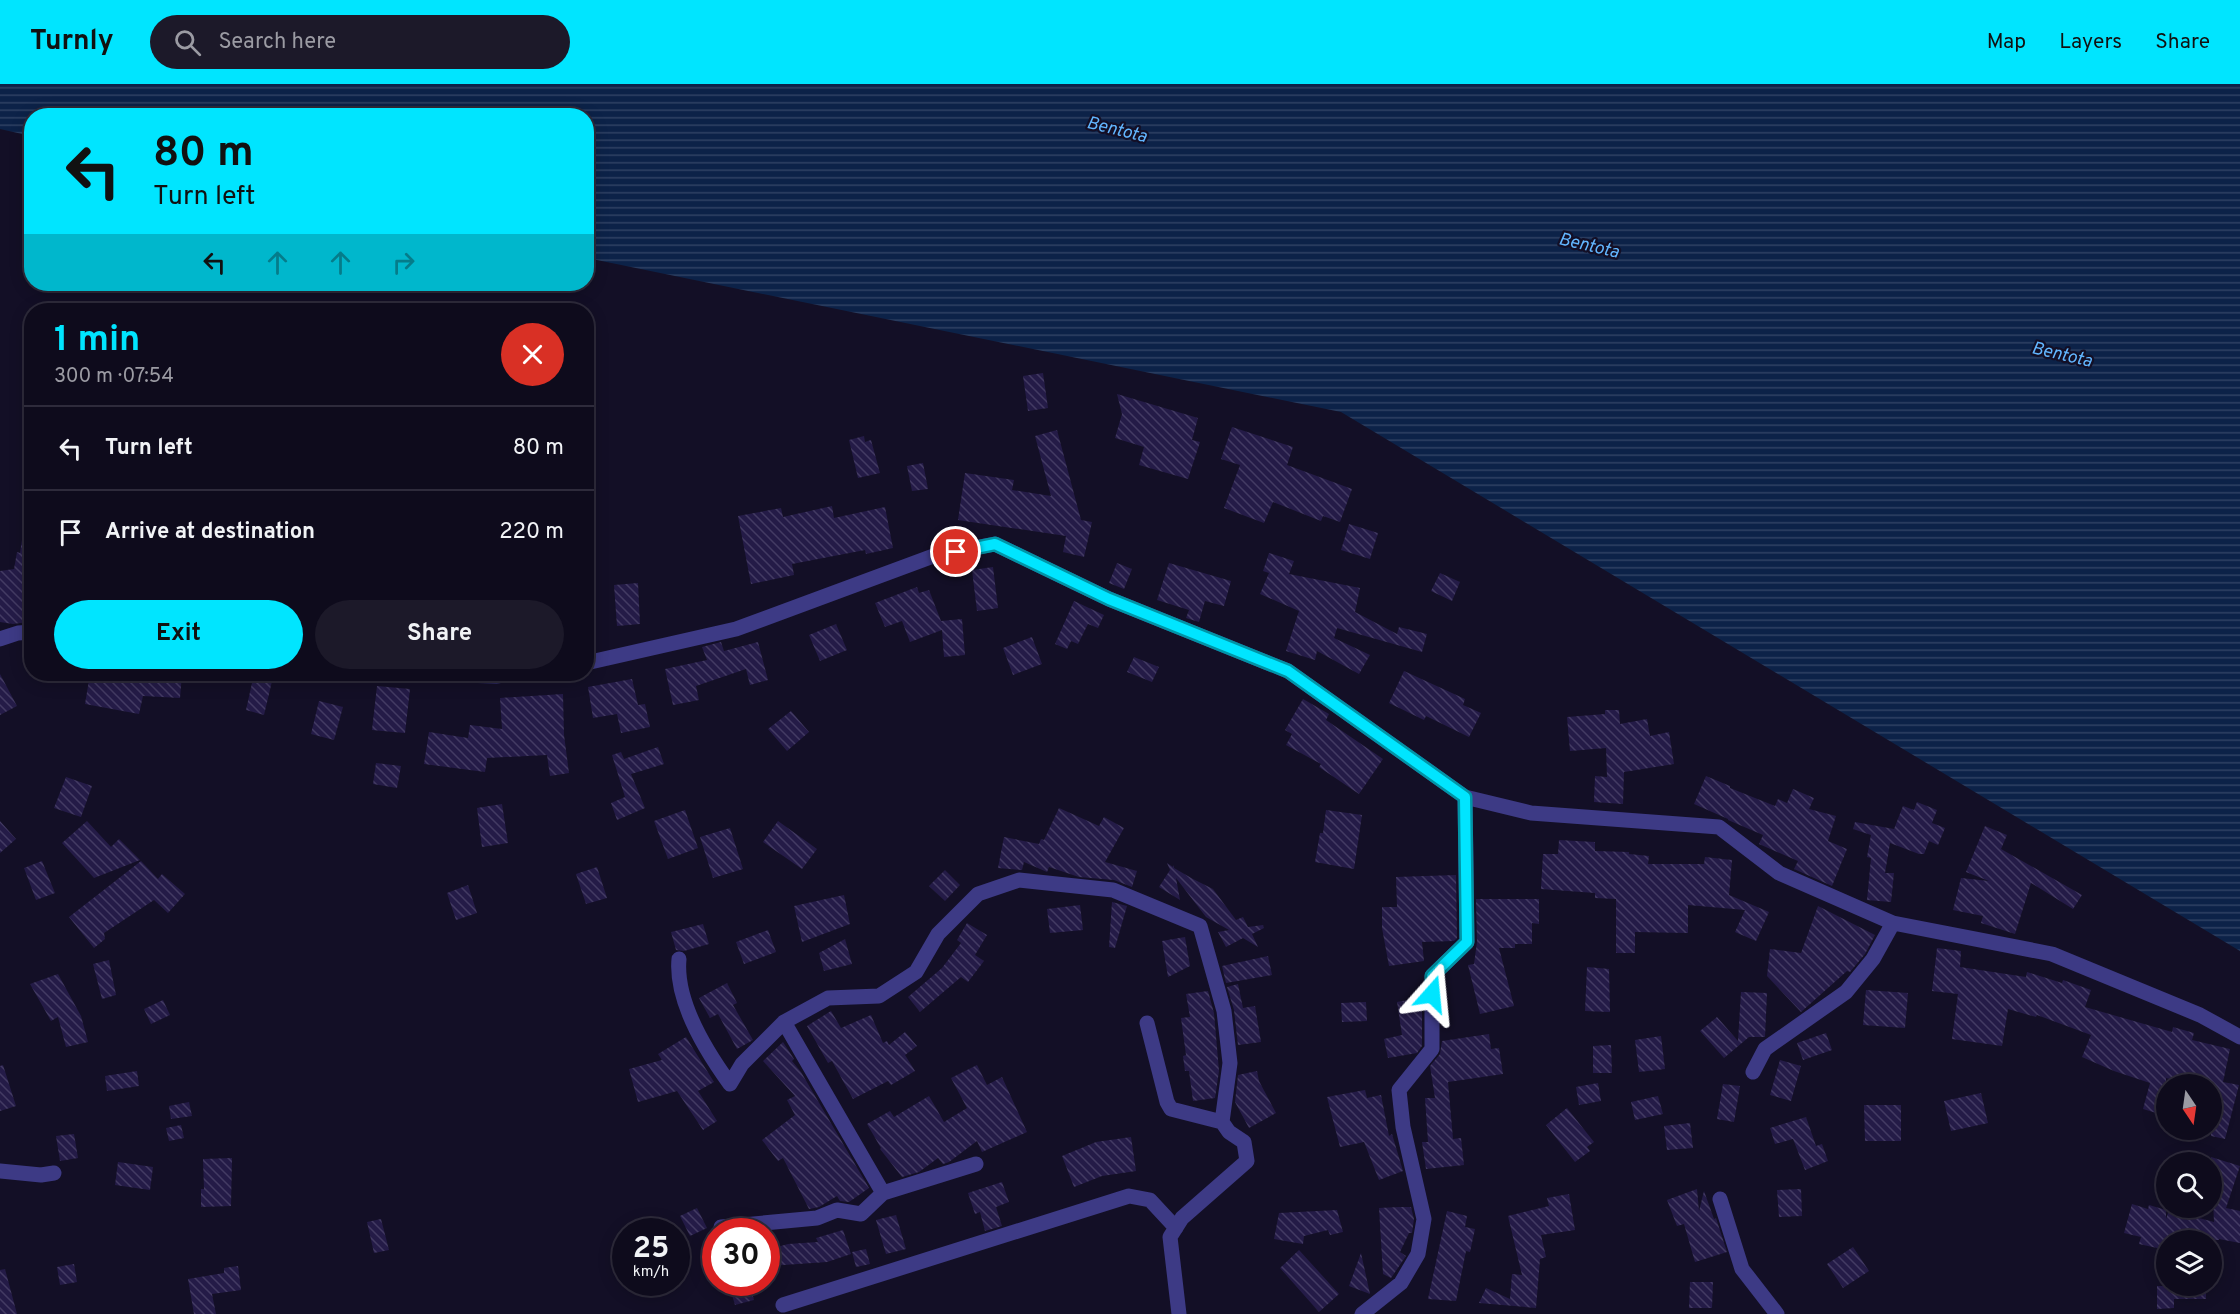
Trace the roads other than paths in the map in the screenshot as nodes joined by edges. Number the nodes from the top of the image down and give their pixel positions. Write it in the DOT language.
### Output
graph roads {
  1 [pos="24,633"];
  2 [pos="0,639"];
  3 [pos="594,661"];
  4 [pos="1465,797"];
  5 [pos="1893,922"];
  6 [pos="679,959"];
  7 [pos="784,1022"];
  8 [pos="1148,1023"];
  9 [pos="2240,1037"];
  10 [pos="1753,1072"];
  11 [pos="1222,1122"];
  12 [pos="976,1164"];
  13 [pos="0,1171"];
  14 [pos="54,1173"];
  15 [pos="883,1193"];
  16 [pos="1720,1200"];
  17 [pos="780,1221"];
  18 [pos="1176,1227"];
  19 [pos="783,1305"];
  20 [pos="1179,1314"];
  21 [pos="1362,1314"];
  22 [pos="1777,1314"];
  1 -- 2 [label="street"];
  3 -- 4 [label="street"];
  4 -- 5 [label="street"];
  4 -- 21 [label="street"];
  5 -- 9 [label="street"];
  5 -- 10 [label="street"];
  6 -- 7 [label="street"];
  7 -- 11 [label="street"];
  7 -- 15 [label="street"];
  8 -- 11 [label="street"];
  11 -- 18 [label="street"];
  12 -- 15 [label="street"];
  13 -- 14 [label="street"];
  15 -- 17 [label="street"];
  16 -- 22 [label="street"];
  18 -- 19 [label="street"];
  18 -- 20 [label="street"];
}
